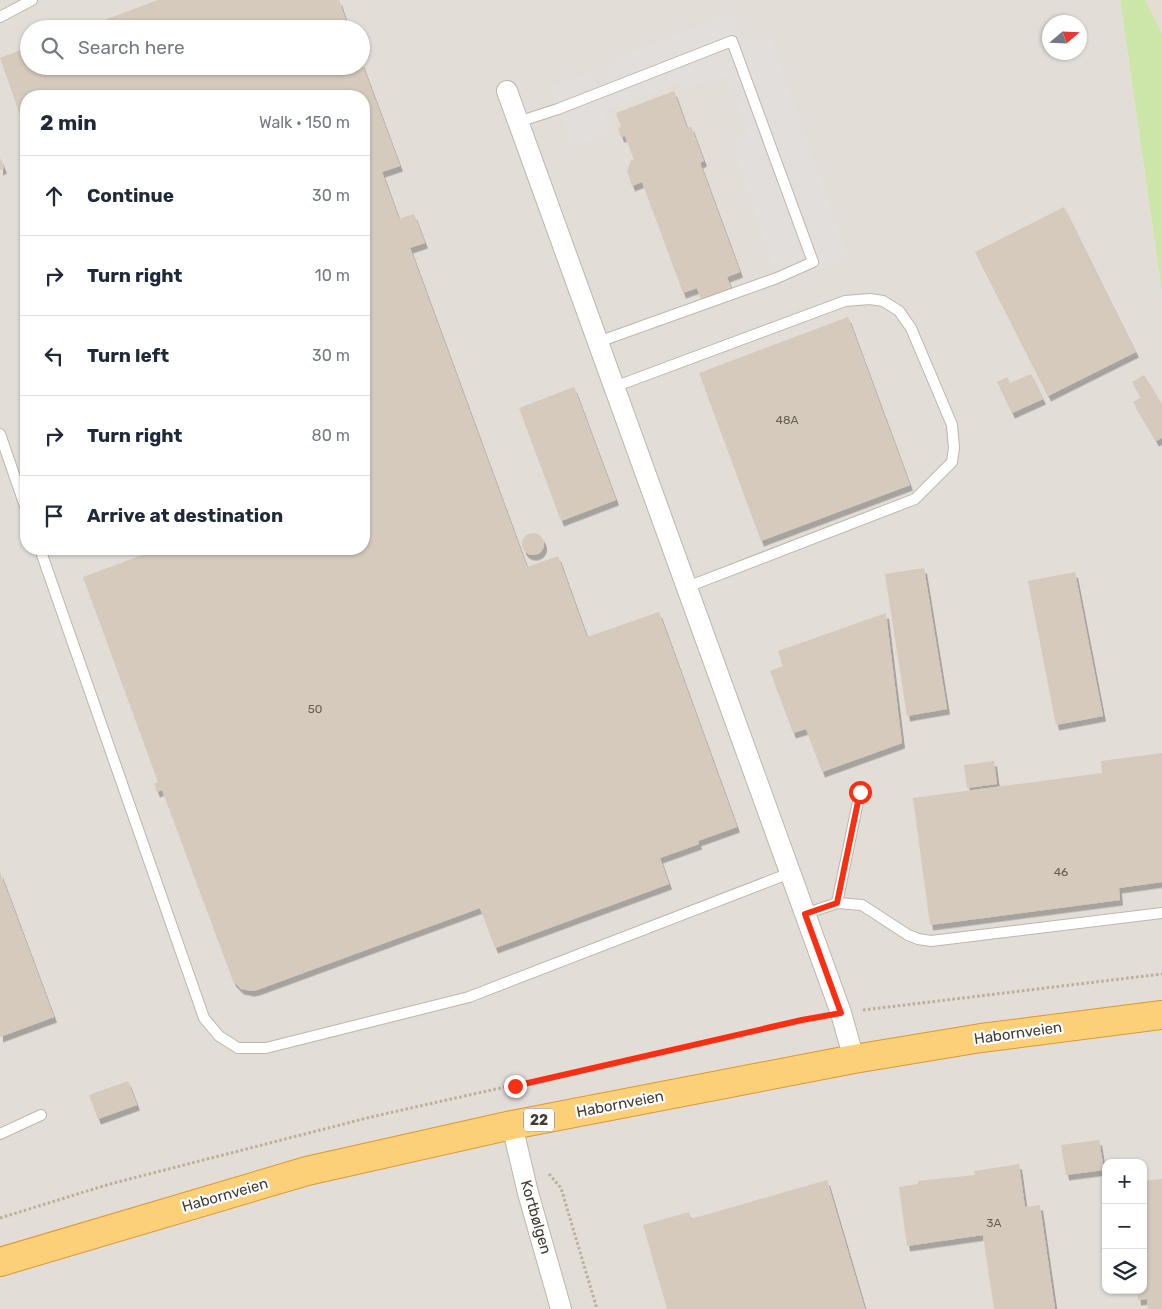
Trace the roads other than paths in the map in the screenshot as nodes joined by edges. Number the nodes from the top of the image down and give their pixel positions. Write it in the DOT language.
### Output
graph roads {
  1 [pos="32,0"];
  2 [pos="0,17"];
  3 [pos="507,91"];
  4 [pos="518,122"];
  5 [pos="598,342"];
  6 [pos="614,387"];
  7 [pos="0,434"];
  8 [pos="20,492"];
  9 [pos="42,555"];
  10 [pos="686,586"];
  11 [pos="860,792"];
  12 [pos="790,873"];
  13 [pos="837,903"];
  14 [pos="1162,913"];
  15 [pos="805,914"];
  16 [pos="1162,1015"];
  17 [pos="854,1059"];
  18 [pos="41,1115"];
  19 [pos="512,1125"];
  20 [pos="0,1134"];
  21 [pos="0,1262"];
  22 [pos="561,1309"];
  1 -- 2 [label="lane"];
  3 -- 4 [label="street"];
  4 -- 5 [label="street"];
  4 -- 5 [label="lane"];
  5 -- 6 [label="street"];
  6 -- 10 [label="street"];
  6 -- 10 [label="lane"];
  7 -- 8 [label="lane"];
  9 -- 12 [label="lane"];
  10 -- 12 [label="street"];
  11 -- 13 [label="lane"];
  12 -- 15 [label="street"];
  13 -- 14 [label="lane"];
  13 -- 15 [label="lane"];
  15 -- 17 [label="street"];
  16 -- 17 [label="highway, Habornveien / 22"];
  17 -- 19 [label="highway, Habornveien / 22"];
  18 -- 20 [label="lane"];
  19 -- 21 [label="highway, Habornveien / 22"];
  19 -- 22 [label="street, Kortbølgen"];
}
